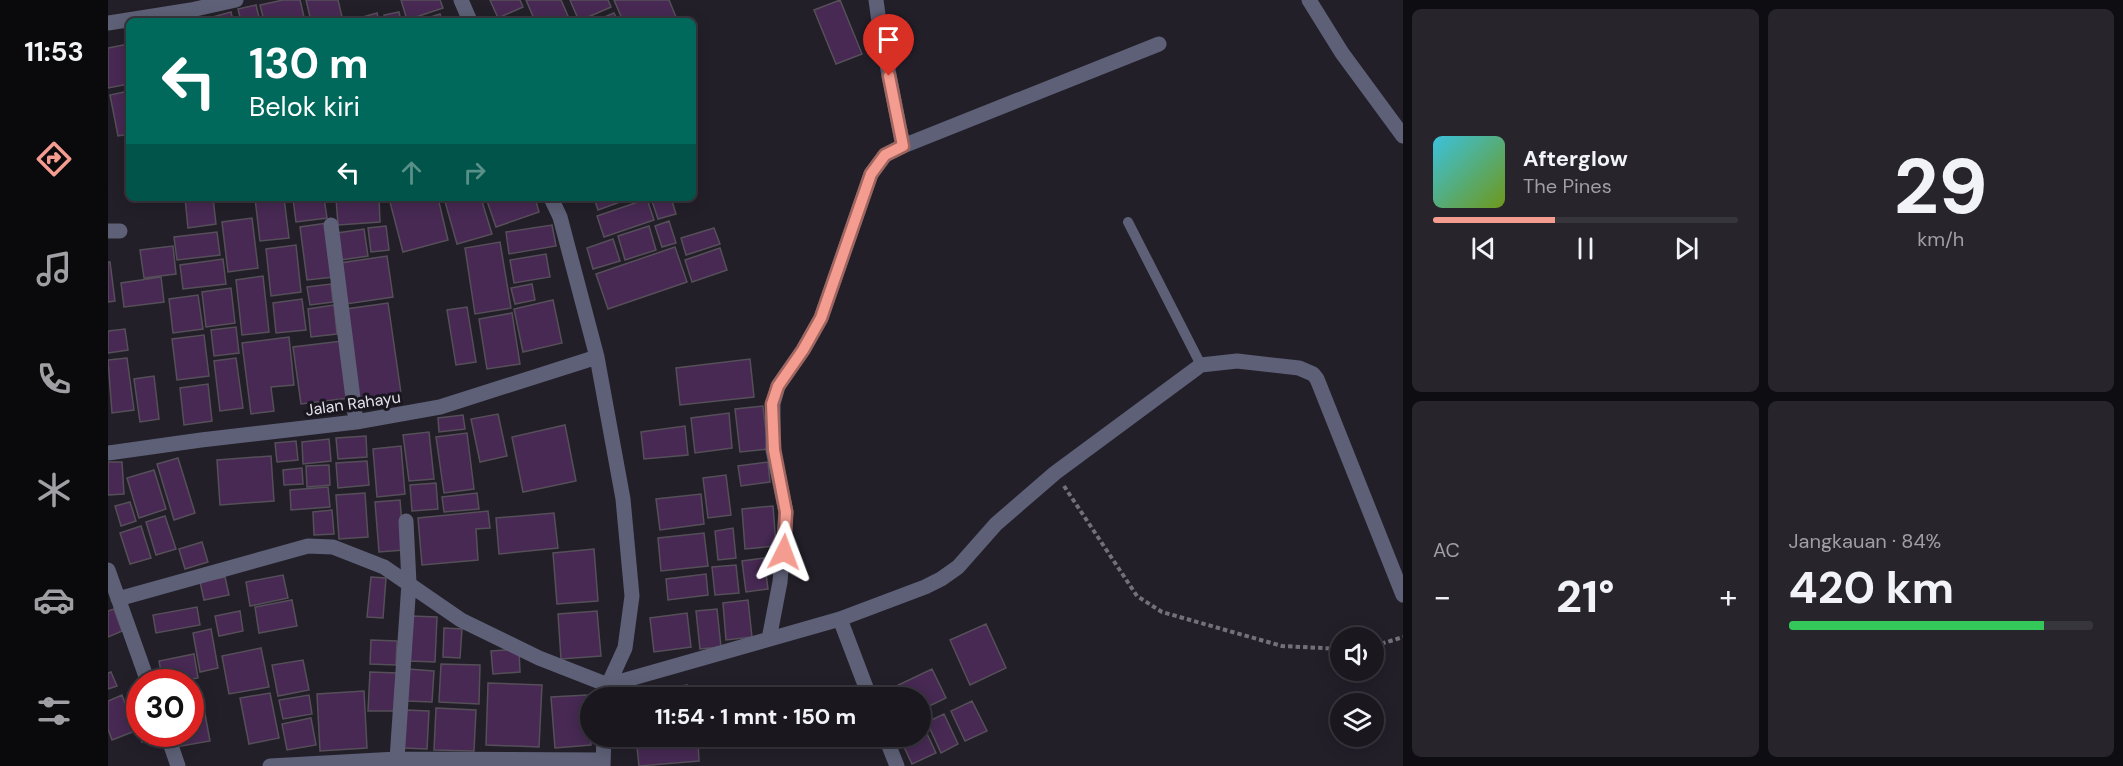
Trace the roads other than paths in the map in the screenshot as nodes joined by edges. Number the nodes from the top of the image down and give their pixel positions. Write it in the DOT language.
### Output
graph roads {
  1 [pos="236,0"];
  2 [pos="461,0"];
  3 [pos="876,0"];
  4 [pos="1309,0"];
  5 [pos="136,18"];
  6 [pos="469,18"];
  7 [pos="126,19"];
  8 [pos="108,22"];
  9 [pos="1159,44"];
  10 [pos="1403,136"];
  11 [pos="903,146"];
  12 [pos="552,201"];
  13 [pos="1128,222"];
  14 [pos="331,225"];
  15 [pos="597,357"];
  16 [pos="1201,365"];
  17 [pos="356,423"];
  18 [pos="108,453"];
  19 [pos="406,521"];
  20 [pos="108,570"];
  21 [pos="409,583"];
  22 [pos="1403,595"];
  23 [pos="118,599"];
  24 [pos="840,620"];
  25 [pos="769,639"];
  26 [pos="143,669"];
  27 [pos="598,687"];
  28 [pos="610,687"];
  29 [pos="623,687"];
  30 [pos="866,687"];
  31 [pos="171,747"];
  32 [pos="604,747"];
  33 [pos="889,747"];
  34 [pos="397,759"];
  35 [pos="603,763"];
  36 [pos="304,764"];
  37 [pos="178,766"];
  38 [pos="270,766"];
  39 [pos="897,766"];
  1 -- 5 [label="street"];
  2 -- 6 [label="street"];
  3 -- 11 [label="street"];
  4 -- 10 [label="street"];
  7 -- 8 [label="street"];
  9 -- 11 [label="street"];
  11 -- 25 [label="street"];
  12 -- 15 [label="street"];
  13 -- 16 [label="lane"];
  14 -- 17 [label="street"];
  15 -- 17 [label="street, Jalan Rahayu"];
  15 -- 28 [label="street"];
  16 -- 22 [label="street"];
  16 -- 24 [label="street"];
  17 -- 18 [label="street, Jalan Rahayu"];
  19 -- 21 [label="street"];
  20 -- 23 [label="street"];
  21 -- 23 [label="street"];
  21 -- 27 [label="street"];
  21 -- 34 [label="street"];
  23 -- 26 [label="street"];
  24 -- 25 [label="street"];
  24 -- 30 [label="street"];
  25 -- 29 [label="street"];
  31 -- 37 [label="street"];
  32 -- 35 [label="street"];
  33 -- 39 [label="street"];
  34 -- 35 [label="street"];
  34 -- 36 [label="street"];
  36 -- 38 [label="street"];
}
